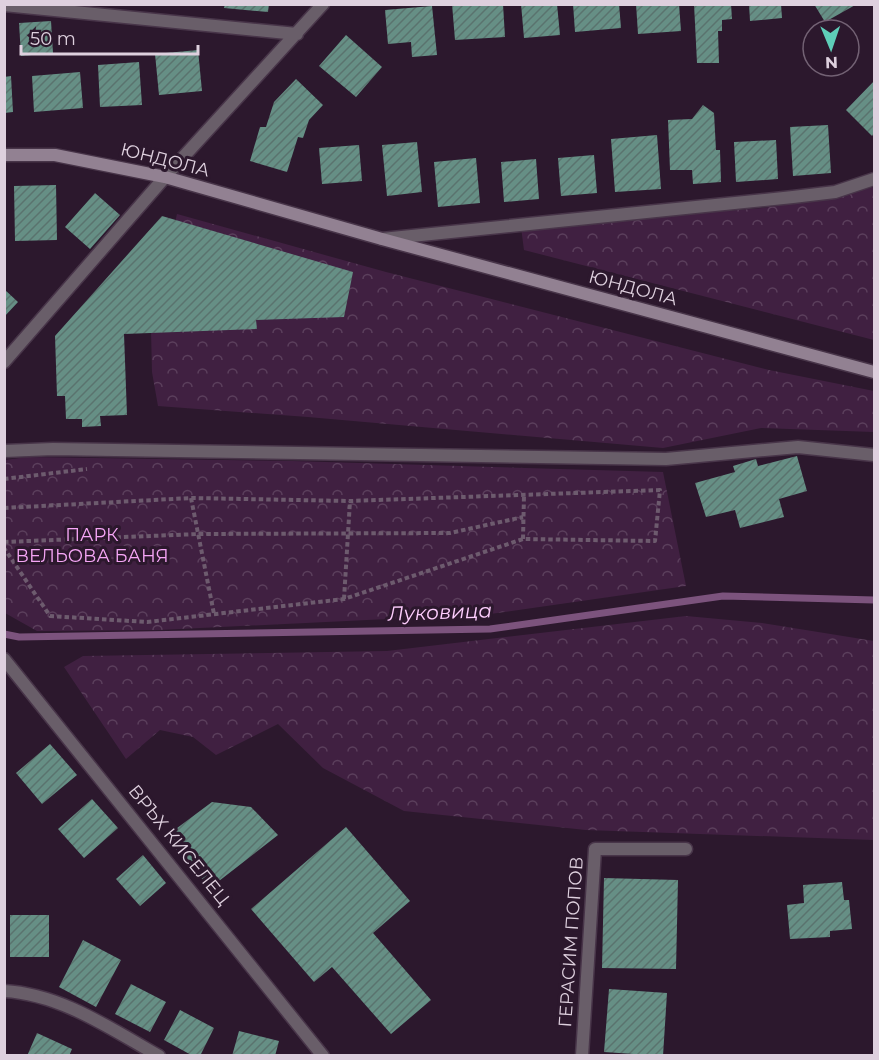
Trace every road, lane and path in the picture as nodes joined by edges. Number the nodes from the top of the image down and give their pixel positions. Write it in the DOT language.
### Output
graph roads {
  1 [pos="323,4"];
  2 [pos="4,5"];
  3 [pos="297,34"];
  4 [pos="4,155"];
  5 [pos="165,177"];
  6 [pos="874,179"];
  7 [pos="382,239"];
  8 [pos="4,362"];
  9 [pos="874,372"];
  10 [pos="4,451"];
  11 [pos="874,455"];
  12 [pos="524,495"];
  13 [pos="191,498"];
  14 [pos="350,501"];
  15 [pos="4,508"];
  16 [pos="523,517"];
  17 [pos="348,533"];
  18 [pos="198,534"];
  19 [pos="523,539"];
  20 [pos="4,542"];
  21 [pos="4,548"];
  22 [pos="344,599"];
  23 [pos="214,614"];
  24 [pos="4,659"];
  25 [pos="686,849"];
  26 [pos="4,992"];
  27 [pos="159,1056"];
  28 [pos="323,1056"];
  29 [pos="582,1056"];
  1 -- 3 [label="street"];
  2 -- 3 [label="street"];
  3 -- 5 [label="street"];
  4 -- 5 [label="main road, ЮНДОЛА"];
  5 -- 7 [label="main road, ЮНДОЛА"];
  5 -- 8 [label="street"];
  6 -- 7 [label="street, ЮНДОЛА"];
  7 -- 9 [label="main road, ЮНДОЛА"];
  10 -- 11 [label="street"];
  12 -- 14 [label="path"];
  12 -- 16 [label="path"];
  12 -- 19 [label="path"];
  13 -- 14 [label="path"];
  13 -- 15 [label="path"];
  13 -- 18 [label="path"];
  14 -- 17 [label="path"];
  16 -- 17 [label="path"];
  16 -- 19 [label="path"];
  17 -- 18 [label="path"];
  17 -- 22 [label="path"];
  18 -- 20 [label="path"];
  18 -- 23 [label="path"];
  19 -- 22 [label="path"];
  21 -- 23 [label="path"];
  22 -- 23 [label="path"];
  24 -- 28 [label="street, ВРЪХ КИСЕЛЕЦ"];
  25 -- 29 [label="street, ГЕРАСИМ ПОПОВ"];
  26 -- 27 [label="street"];
}
